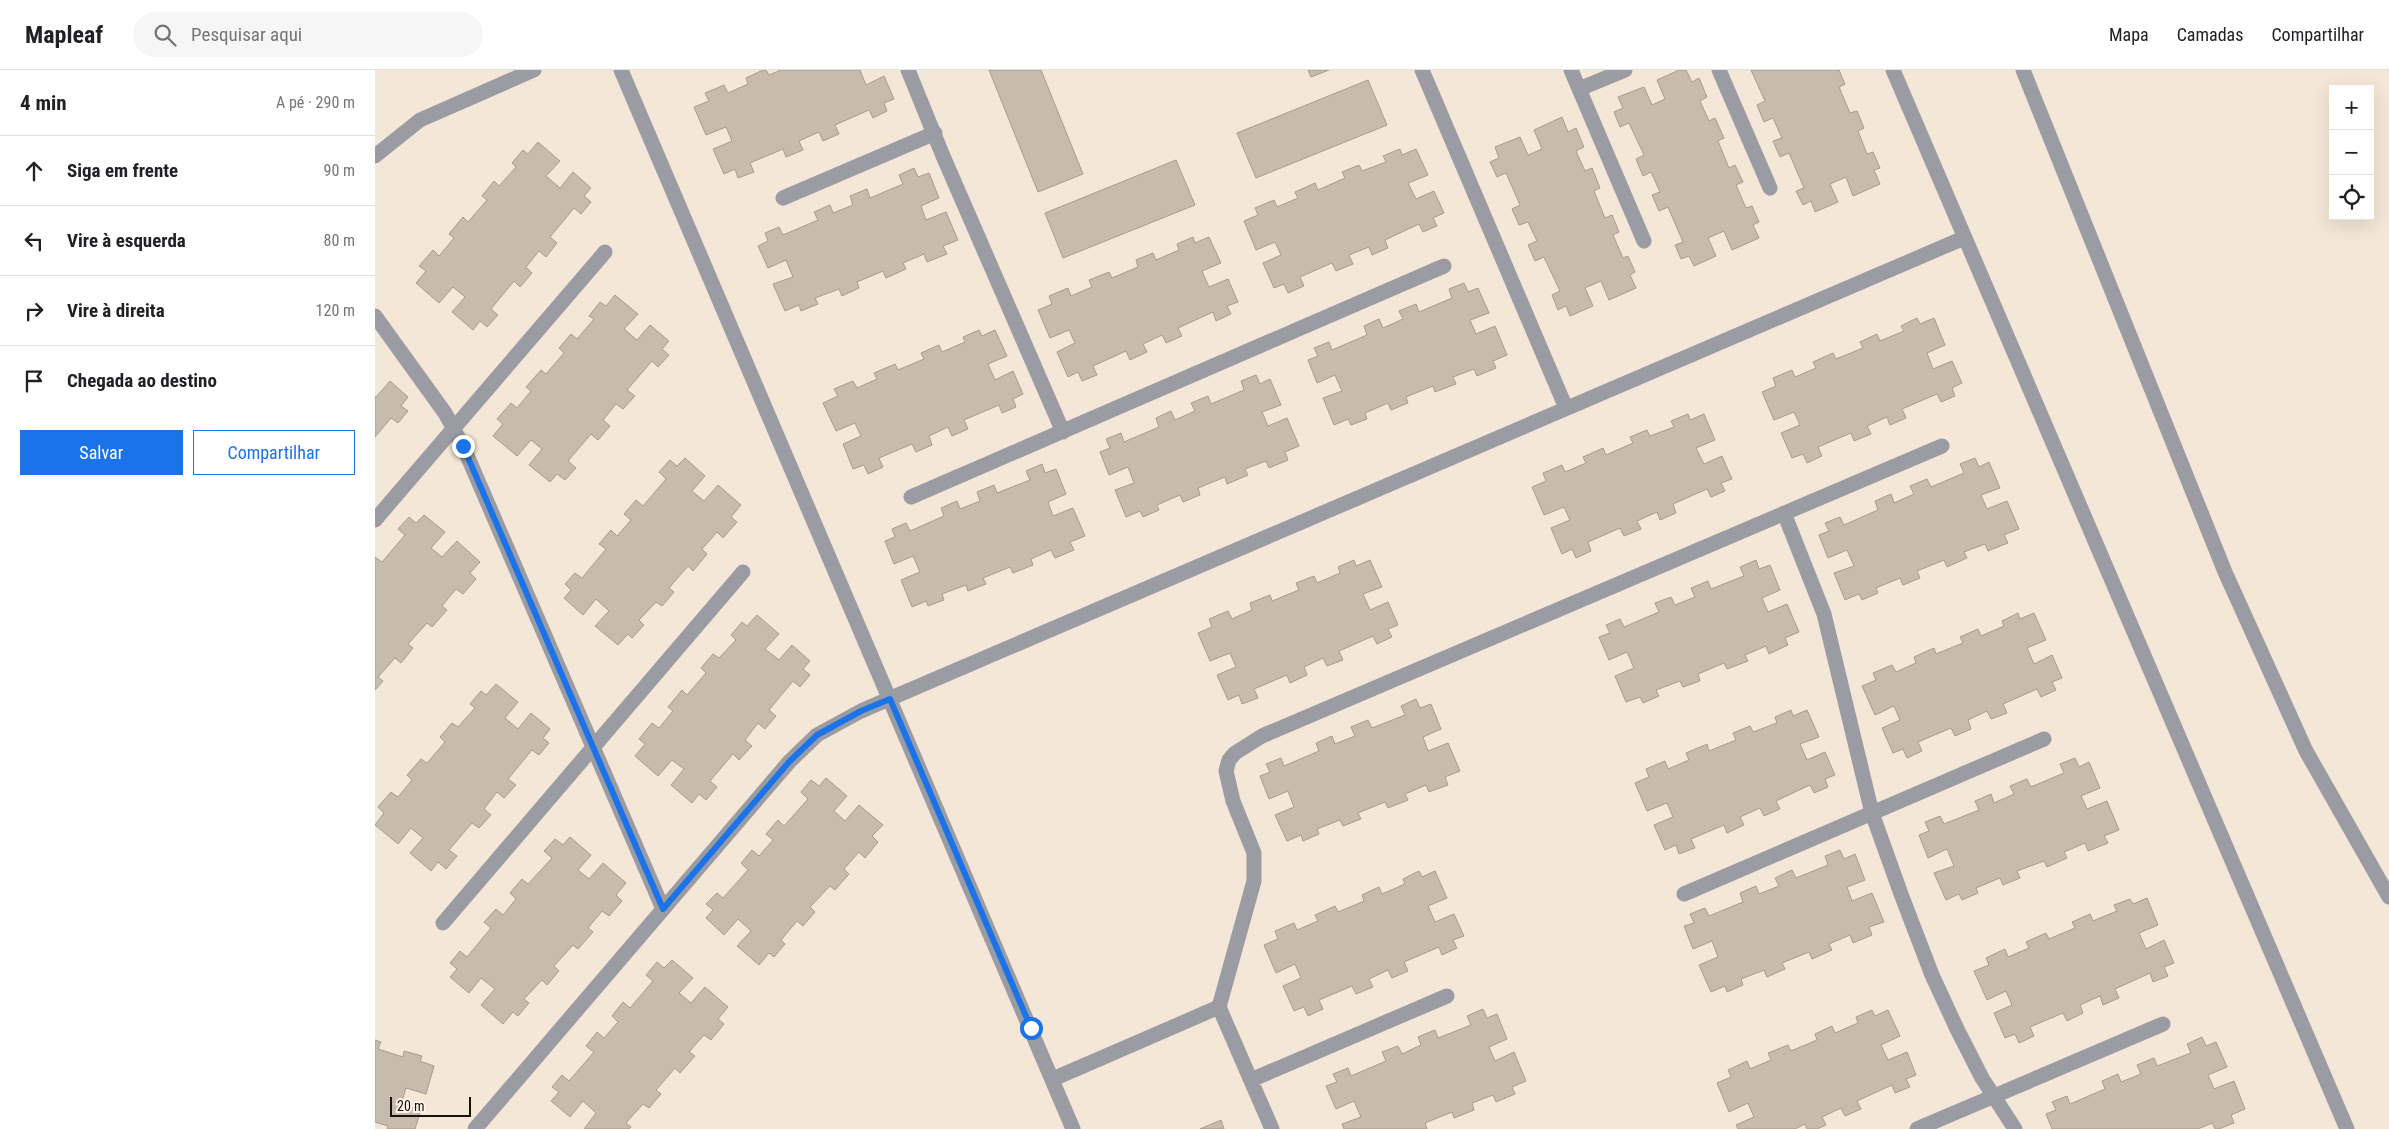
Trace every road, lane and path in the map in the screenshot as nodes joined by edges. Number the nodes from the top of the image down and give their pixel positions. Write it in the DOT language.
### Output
graph roads {
  1 [pos="534,70"];
  2 [pos="621,70"];
  3 [pos="908,70"];
  4 [pos="1422,70"];
  5 [pos="1571,70"];
  6 [pos="1625,70"];
  7 [pos="1719,70"];
  8 [pos="1893,70"];
  9 [pos="2023,70"];
  10 [pos="1579,89"];
  11 [pos="935,133"];
  12 [pos="375,156"];
  13 [pos="1770,188"];
  14 [pos="783,198"];
  15 [pos="1964,238"];
  16 [pos="1644,240"];
  17 [pos="605,252"];
  18 [pos="1444,266"];
  19 [pos="375,316"];
  20 [pos="1566,408"];
  21 [pos="453,429"];
  22 [pos="1063,432"];
  23 [pos="1942,446"];
  24 [pos="911,497"];
  25 [pos="1784,513"];
  26 [pos="375,520"];
  27 [pos="743,572"];
  28 [pos="890,699"];
  29 [pos="2044,739"];
  30 [pos="593,747"];
  31 [pos="1872,813"];
  32 [pos="1684,894"];
  33 [pos="2389,897"];
  34 [pos="663,909"];
  35 [pos="443,923"];
  36 [pos="1447,996"];
  37 [pos="1219,1007"];
  38 [pos="2163,1024"];
  39 [pos="1053,1079"];
  40 [pos="1251,1080"];
  41 [pos="1994,1096"];
  42 [pos="475,1129"];
  43 [pos="1073,1129"];
  44 [pos="1272,1129"];
  45 [pos="1917,1129"];
  46 [pos="2015,1129"];
  47 [pos="2347,1129"];
  1 -- 12 [label="street"];
  2 -- 28 [label="street"];
  3 -- 11 [label="street"];
  4 -- 20 [label="street"];
  5 -- 10 [label="street"];
  6 -- 10 [label="street"];
  7 -- 13 [label="street"];
  8 -- 15 [label="street"];
  9 -- 33 [label="street"];
  10 -- 16 [label="street"];
  11 -- 14 [label="street"];
  11 -- 22 [label="street"];
  15 -- 20 [label="street"];
  15 -- 47 [label="street"];
  17 -- 21 [label="street"];
  18 -- 22 [label="street"];
  19 -- 21 [label="street"];
  20 -- 28 [label="street"];
  21 -- 26 [label="street"];
  21 -- 30 [label="street"];
  22 -- 24 [label="street"];
  23 -- 25 [label="street"];
  25 -- 31 [label="street"];
  25 -- 37 [label="street"];
  27 -- 30 [label="street"];
  28 -- 34 [label="street"];
  28 -- 39 [label="street"];
  29 -- 31 [label="street"];
  30 -- 34 [label="street"];
  30 -- 35 [label="street"];
  31 -- 32 [label="street"];
  31 -- 41 [label="street"];
  34 -- 42 [label="street"];
  36 -- 40 [label="street"];
  37 -- 39 [label="street"];
  37 -- 40 [label="street"];
  38 -- 41 [label="street"];
  39 -- 43 [label="street"];
  40 -- 44 [label="street"];
  41 -- 45 [label="street"];
  41 -- 46 [label="street"];
}
